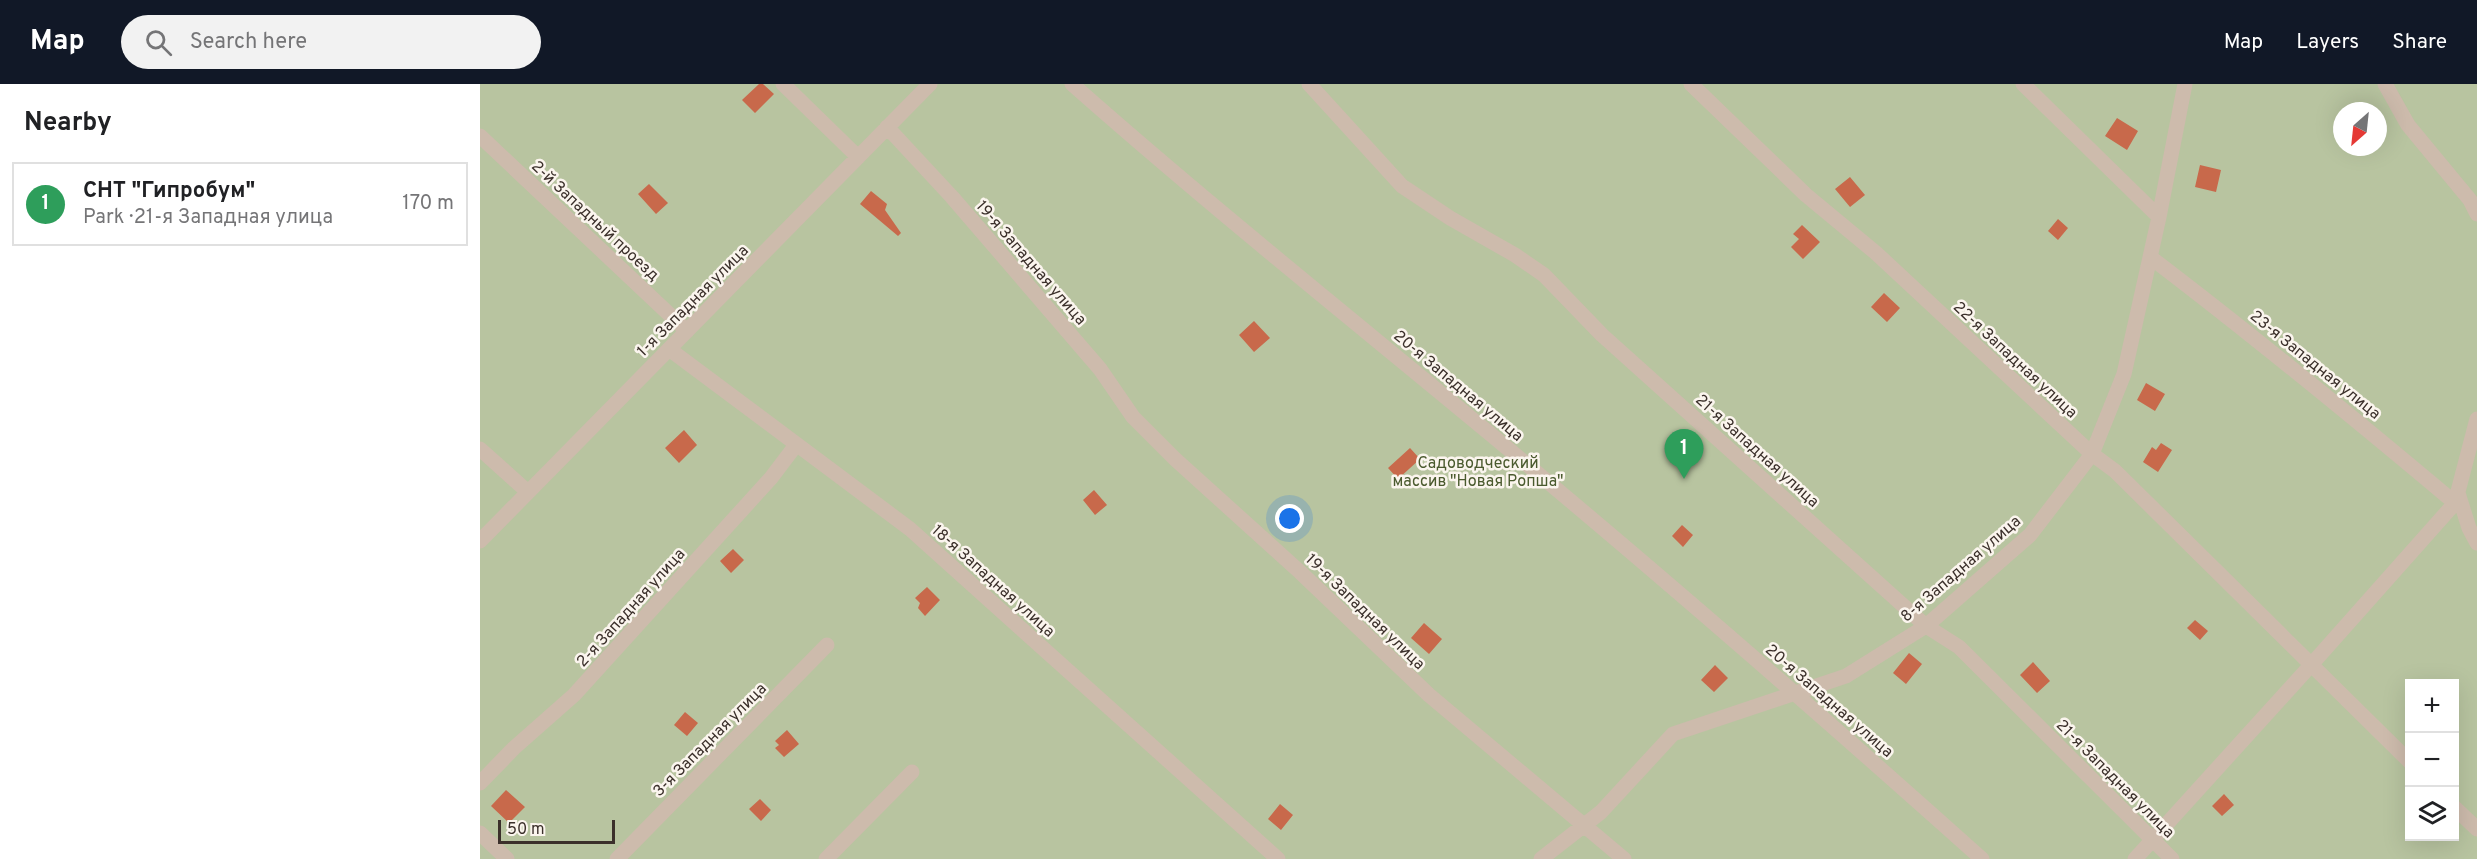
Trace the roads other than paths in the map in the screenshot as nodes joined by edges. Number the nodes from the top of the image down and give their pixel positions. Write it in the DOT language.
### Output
graph roads {
  1 [pos="783,84"];
  2 [pos="930,84"];
  3 [pos="1072,84"];
  4 [pos="1309,84"];
  5 [pos="1691,84"];
  6 [pos="2023,84"];
  7 [pos="2185,84"];
  8 [pos="2385,84"];
  9 [pos="887,127"];
  10 [pos="480,136"];
  11 [pos="858,157"];
  12 [pos="2477,214"];
  13 [pos="2159,218"];
  14 [pos="2150,257"];
  15 [pos="687,331"];
  16 [pos="669,349"];
  17 [pos="2477,419"];
  18 [pos="796,445"];
  19 [pos="480,449"];
  20 [pos="2092,454"];
  21 [pos="528,492"];
  22 [pos="2456,498"];
  23 [pos="480,541"];
  24 [pos="2477,543"];
  25 [pos="1926,626"];
  26 [pos="827,645"];
  27 [pos="2312,665"];
  28 [pos="1796,693"];
  29 [pos="2405,758"];
  30 [pos="912,772"];
  31 [pos="480,783"];
  32 [pos="2459,812"];
  33 [pos="1585,824"];
  34 [pos="2477,829"];
  35 [pos="480,833"];
  36 [pos="2152,840"];
  37 [pos="507,859"];
  38 [pos="616,859"];
  39 [pos="826,859"];
  40 [pos="1278,859"];
  41 [pos="1541,859"];
  42 [pos="1624,859"];
  43 [pos="1982,859"];
  44 [pos="2135,859"];
  45 [pos="2172,859"];
  1 -- 11 [label="street"];
  2 -- 9 [label="street, 1-я Западная улица"];
  3 -- 28 [label="street, 20-я Западная улица"];
  4 -- 25 [label="street, 21-я Западная улица"];
  5 -- 20 [label="street, 22-я Западная улица"];
  6 -- 13 [label="street"];
  7 -- 13 [label="street, 8-я Западная улица"];
  8 -- 12 [label="street"];
  9 -- 11 [label="street, 1-я Западная улица"];
  9 -- 33 [label="street, 19-я Западная улица"];
  10 -- 15 [label="street, 2-й Западный проезд"];
  11 -- 15 [label="street, 1-я Западная улица"];
  13 -- 14 [label="street, 8-я Западная улица"];
  14 -- 20 [label="street, 8-я Западная улица"];
  14 -- 22 [label="street, 23-я Западная улица"];
  15 -- 16 [label="street, 1-я Западная улица"];
  16 -- 18 [label="street, 18-я Западная улица"];
  16 -- 21 [label="street, 1-я Западная улица"];
  17 -- 22 [label="street"];
  18 -- 31 [label="street, 2-я Западная улица"];
  18 -- 40 [label="street, 18-я Западная улица"];
  19 -- 21 [label="street"];
  20 -- 25 [label="street, 8-я Западная улица"];
  20 -- 27 [label="street, 22-я Западная улица"];
  21 -- 23 [label="street, 1-я Западная улица"];
  22 -- 24 [label="street"];
  22 -- 27 [label="street"];
  25 -- 28 [label="street, 8-я Западная улица"];
  25 -- 36 [label="street, 21-я Западная улица"];
  26 -- 38 [label="street, 3-я Западная улица"];
  27 -- 29 [label="street, 22-я Западная улица"];
  27 -- 36 [label="street"];
  28 -- 33 [label="street, 8-я Западная улица"];
  28 -- 43 [label="street, 20-я Западная улица"];
  30 -- 39 [label="street"];
  32 -- 34 [label="street"];
  33 -- 41 [label="street, 8-я Западная улица"];
  33 -- 42 [label="street, 19-я Западная улица"];
  35 -- 37 [label="street"];
  36 -- 44 [label="street"];
  36 -- 45 [label="street, 21-я Западная улица"];
}
